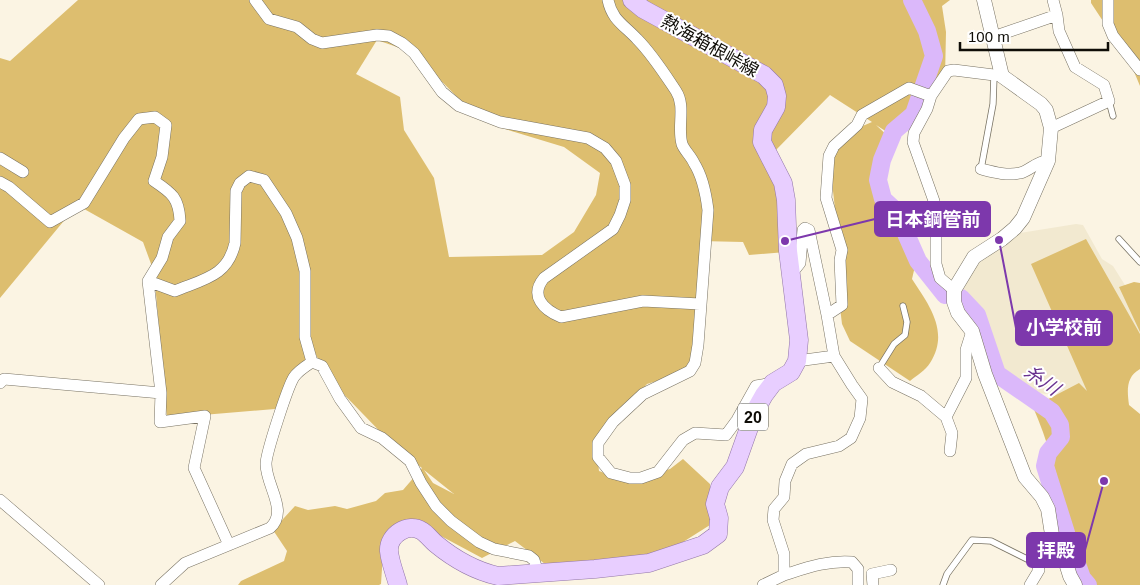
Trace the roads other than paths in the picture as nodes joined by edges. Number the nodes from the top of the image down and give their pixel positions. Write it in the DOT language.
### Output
graph roads {
  1 [pos="255,0"];
  2 [pos="608,0"];
  3 [pos="632,0"];
  4 [pos="984,0"];
  5 [pos="1053,0"];
  6 [pos="1108,0"];
  7 [pos="1057,15"];
  8 [pos="993,37"];
  9 [pos="1140,70"];
  10 [pos="998,76"];
  11 [pos="931,96"];
  12 [pos="1109,101"];
  13 [pos="1113,116"];
  14 [pos="1051,128"];
  15 [pos="0,158"];
  16 [pos="1048,161"];
  17 [pos="980,169"];
  18 [pos="23,172"];
  19 [pos="0,182"];
  20 [pos="1119,239"];
  21 [pos="1140,262"];
  22 [pos="790,269"];
  23 [pos="148,282"];
  24 [pos="954,290"];
  25 [pos="700,304"];
  26 [pos="903,306"];
  27 [pos="827,315"];
  28 [pos="972,331"];
  29 [pos="834,356"];
  30 [pos="797,361"];
  31 [pos="312,362"];
  32 [pos="879,368"];
  33 [pos="0,383"];
  34 [pos="773,383"];
  35 [pos="161,393"];
  36 [pos="946,417"];
  37 [pos="950,451"];
  38 [pos="0,500"];
  39 [pos="229,545"];
  40 [pos="1057,554"];
  41 [pos="1037,564"];
  42 [pos="954,566"];
  43 [pos="891,570"];
  44 [pos="538,573"];
  45 [pos="784,575"];
  46 [pos="99,585"];
  47 [pos="161,585"];
  48 [pos="398,585"];
  49 [pos="763,585"];
  50 [pos="858,585"];
  51 [pos="873,585"];
  52 [pos="943,585"];
  53 [pos="947,585"];
  54 [pos="1030,585"];
  55 [pos="1075,585"];
  1 -- 25 [label="street"];
  2 -- 25 [label="street"];
  3 -- 22 [label="main road, 熱海箱根峠線"];
  4 -- 8 [label="street"];
  5 -- 7 [label="street"];
  6 -- 9 [label="street"];
  7 -- 8 [label="street"];
  7 -- 12 [label="street"];
  8 -- 10 [label="street"];
  10 -- 11 [label="street"];
  10 -- 14 [label="street"];
  10 -- 17 [label="lane"];
  11 -- 24 [label="street"];
  11 -- 27 [label="street"];
  12 -- 13 [label="lane"];
  12 -- 14 [label="street"];
  14 -- 16 [label="street"];
  15 -- 18 [label="street"];
  16 -- 17 [label="street"];
  16 -- 24 [label="street"];
  19 -- 23 [label="street"];
  20 -- 21 [label="lane"];
  22 -- 27 [label="street"];
  22 -- 30 [label="main road, 熱海箱根峠線"];
  23 -- 31 [label="street"];
  23 -- 35 [label="street"];
  24 -- 28 [label="street"];
  25 -- 34 [label="street"];
  26 -- 32 [label="lane"];
  27 -- 29 [label="street"];
  28 -- 36 [label="street"];
  28 -- 40 [label="street"];
  29 -- 30 [label="street"];
  29 -- 45 [label="street"];
  30 -- 34 [label="main road, 20"];
  31 -- 39 [label="street"];
  31 -- 44 [label="street"];
  32 -- 36 [label="street"];
  33 -- 35 [label="street"];
  34 -- 44 [label="main road, 20"];
  35 -- 39 [label="street"];
  36 -- 37 [label="street"];
  38 -- 46 [label="street"];
  39 -- 47 [label="street"];
  40 -- 41 [label="lane"];
  40 -- 55 [label="street"];
  41 -- 42 [label="lane"];
  41 -- 54 [label="street"];
  42 -- 52 [label="lane"];
  42 -- 53 [label="lane"];
  43 -- 51 [label="street"];
  44 -- 48 [label="main road, 20"];
  45 -- 49 [label="street"];
  45 -- 50 [label="street"];
}
